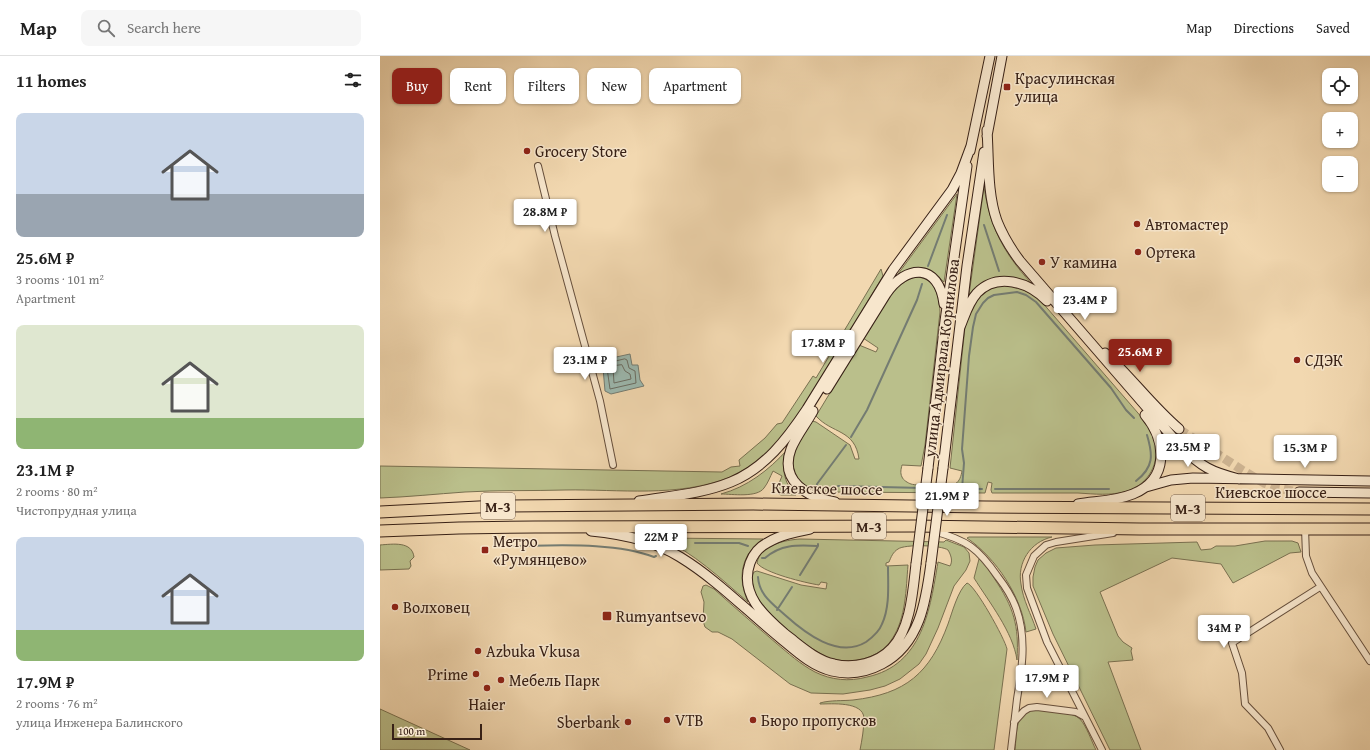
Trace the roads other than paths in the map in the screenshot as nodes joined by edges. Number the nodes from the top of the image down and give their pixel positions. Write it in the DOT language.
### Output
graph roads {
  1 [pos="990,56"];
  2 [pos="1002,56"];
  3 [pos="987,130"];
  4 [pos="971,146"];
  5 [pos="538,166"];
  6 [pos="945,321"];
  7 [pos="960,327"];
  8 [pos="1084,337"];
  9 [pos="1179,429"];
  10 [pos="613,465"];
  11 [pos="1239,479"];
  12 [pos="1370,481"];
  13 [pos="1142,489"];
  14 [pos="1299,492"];
  15 [pos="1370,494"];
  16 [pos="616,504"];
  17 [pos="852,504"];
  18 [pos="1054,507"];
  19 [pos="1370,509"];
  20 [pos="380,512"];
  21 [pos="823,526"];
  22 [pos="914,526"];
  23 [pos="535,527"];
  24 [pos="1305,528"];
  25 [pos="1140,529"];
  26 [pos="1370,529"];
  27 [pos="380,532"];
  28 [pos="1320,587"];
  29 [pos="1370,662"];
  30 [pos="1087,719"];
  31 [pos="1014,723"];
  32 [pos="1011,750"];
  33 [pos="1102,750"];
  34 [pos="1280,750"];
  1 -- 4 [label="main road, улица Адмирала Корнилова"];
  2 -- 3 [label="main road, улица Адмирала Корнилова"];
  3 -- 7 [label="main road, улица Адмирала Корнилова"];
  3 -- 8 [label="main road"];
  4 -- 6 [label="main road, улица Адмирала Корнилова"];
  4 -- 16 [label="main road"];
  5 -- 10 [label="street"];
  6 -- 17 [label="main road"];
  6 -- 21 [label="main road, улица Адмирала Корнилова, bridge"];
  7 -- 13 [label="main road"];
  7 -- 23 [label="main road, улица Адмирала Корнилова, bridge"];
  8 -- 9 [label="main road"];
  8 -- 11 [label="main road"];
  11 -- 12 [label="main road"];
  11 -- 13 [label="main road"];
  13 -- 18 [label="main road"];
  14 -- 15 [label="main road"];
  16 -- 17 [label="highway, Киевское шоссе / М-3"];
  16 -- 20 [label="highway, Киевское шоссе / М-3"];
  17 -- 18 [label="highway, Киевское шоссе / М-3"];
  18 -- 19 [label="highway, Киевское шоссе / М-3"];
  21 -- 22 [label="highway, М-3"];
  21 -- 23 [label="highway, М-3"];
  22 -- 25 [label="highway, М-3"];
  22 -- 31 [label="street"];
  23 -- 27 [label="highway, М-3"];
  24 -- 25 [label="highway, М-3"];
  24 -- 26 [label="highway, М-3"];
  24 -- 28 [label="street"];
  25 -- 30 [label="street"];
  28 -- 29 [label="street"];
  28 -- 34 [label="street"];
  30 -- 31 [label="street"];
  30 -- 33 [label="street"];
  31 -- 32 [label="street"];
}
